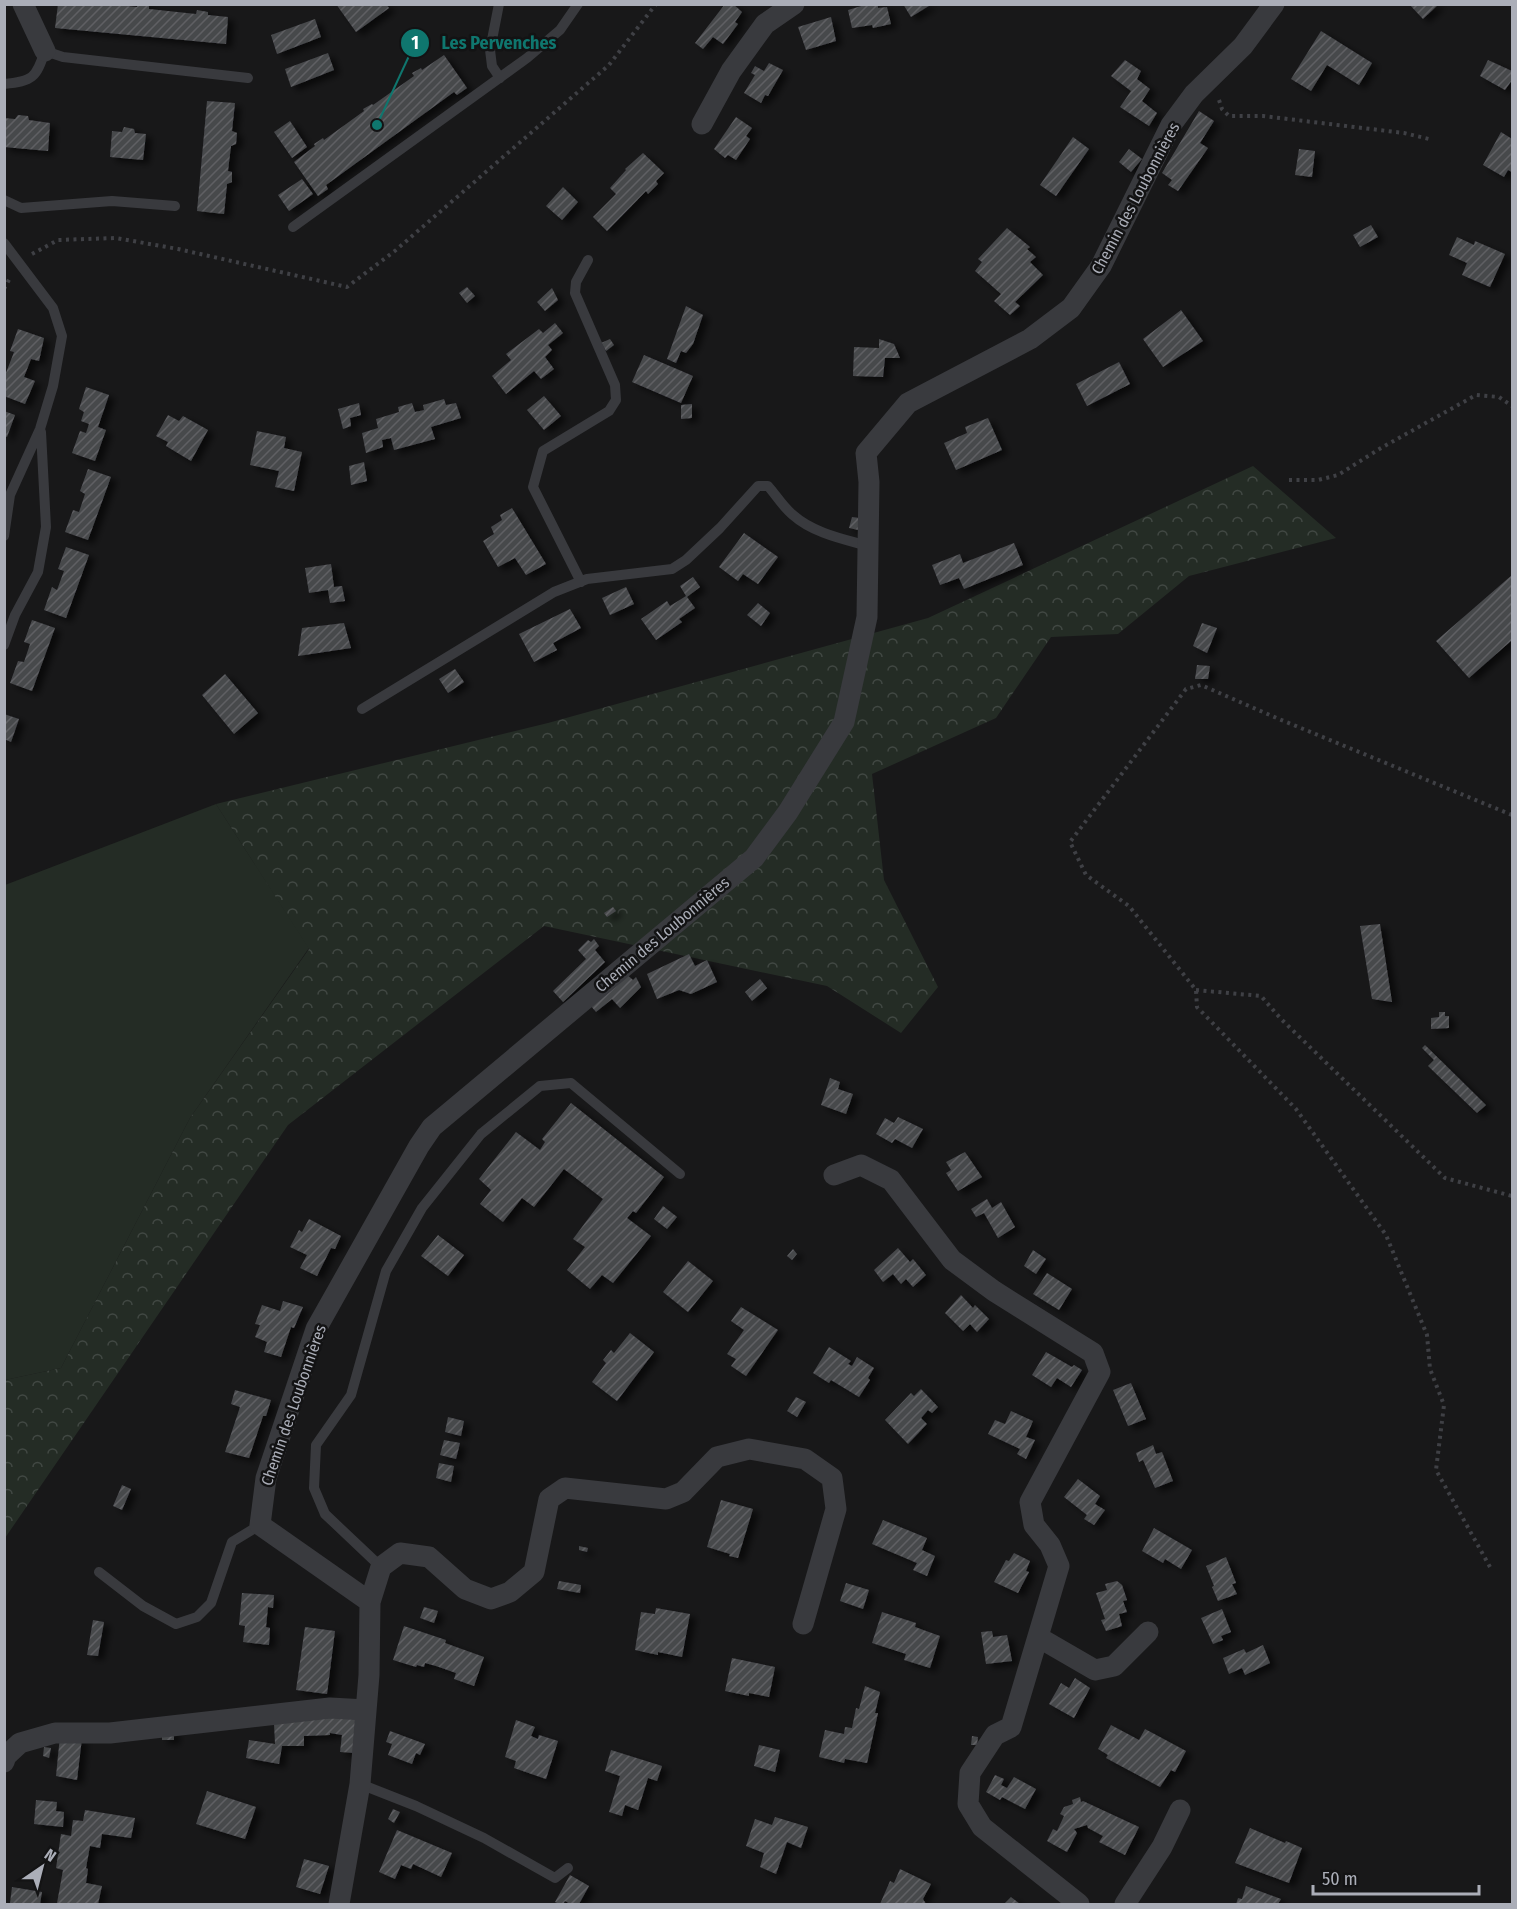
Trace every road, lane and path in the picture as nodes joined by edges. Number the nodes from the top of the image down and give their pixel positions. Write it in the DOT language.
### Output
graph roads {
  1 [pos="23,4"];
  2 [pos="499,4"];
  3 [pos="578,4"];
  4 [pos="794,4"];
  5 [pos="1274,4"];
  6 [pos="45,51"];
  7 [pos="1211,77"];
  8 [pos="248,78"];
  9 [pos="501,78"];
  10 [pos="4,84"];
  11 [pos="702,124"];
  12 [pos="1429,139"];
  13 [pos="4,200"];
  14 [pos="175,206"];
  15 [pos="293,226"];
  16 [pos="4,243"];
  17 [pos="588,260"];
  18 [pos="1512,406"];
  19 [pos="40,429"];
  20 [pos="1289,480"];
  21 [pos="4,536"];
  22 [pos="868,546"];
  23 [pos="581,582"];
  24 [pos="4,645"];
  25 [pos="362,709"];
  26 [pos="1512,815"];
  27 [pos="1196,990"];
  28 [pos="680,1174"];
  29 [pos="834,1174"];
  30 [pos="1512,1196"];
  31 [pos="260,1525"];
  32 [pos="381,1567"];
  33 [pos="1490,1567"];
  34 [pos="99,1572"];
  35 [pos="370,1602"];
  36 [pos="803,1624"];
  37 [pos="1148,1632"];
  38 [pos="1038,1637"];
  39 [pos="366,1710"];
  40 [pos="4,1762"];
  41 [pos="360,1784"];
  42 [pos="1180,1810"];
  43 [pos="568,1868"];
  44 [pos="339,1905"];
  45 [pos="1079,1905"];
  46 [pos="1125,1905"];
  1 -- 6 [label="street"];
  2 -- 9 [label="lane"];
  3 -- 9 [label="lane"];
  4 -- 11 [label="street"];
  5 -- 7 [label="street, Chemin des Loubonnières"];
  6 -- 8 [label="lane"];
  6 -- 10 [label="lane"];
  7 -- 12 [label="path"];
  7 -- 22 [label="street, Chemin des Loubonnières"];
  9 -- 15 [label="lane"];
  13 -- 14 [label="lane"];
  16 -- 19 [label="lane"];
  17 -- 23 [label="lane"];
  18 -- 20 [label="path"];
  19 -- 21 [label="lane"];
  19 -- 24 [label="lane"];
  22 -- 23 [label="lane"];
  22 -- 31 [label="street, Chemin des Loubonnières"];
  23 -- 25 [label="lane"];
  26 -- 27 [label="path"];
  27 -- 30 [label="path"];
  27 -- 33 [label="path"];
  28 -- 32 [label="lane"];
  29 -- 38 [label="street"];
  31 -- 34 [label="lane"];
  31 -- 35 [label="street"];
  32 -- 35 [label="street"];
  32 -- 36 [label="street"];
  35 -- 39 [label="street"];
  37 -- 38 [label="street"];
  38 -- 45 [label="street"];
  39 -- 40 [label="street"];
  39 -- 41 [label="street"];
  41 -- 43 [label="lane"];
  41 -- 44 [label="street"];
  42 -- 46 [label="street"];
}
